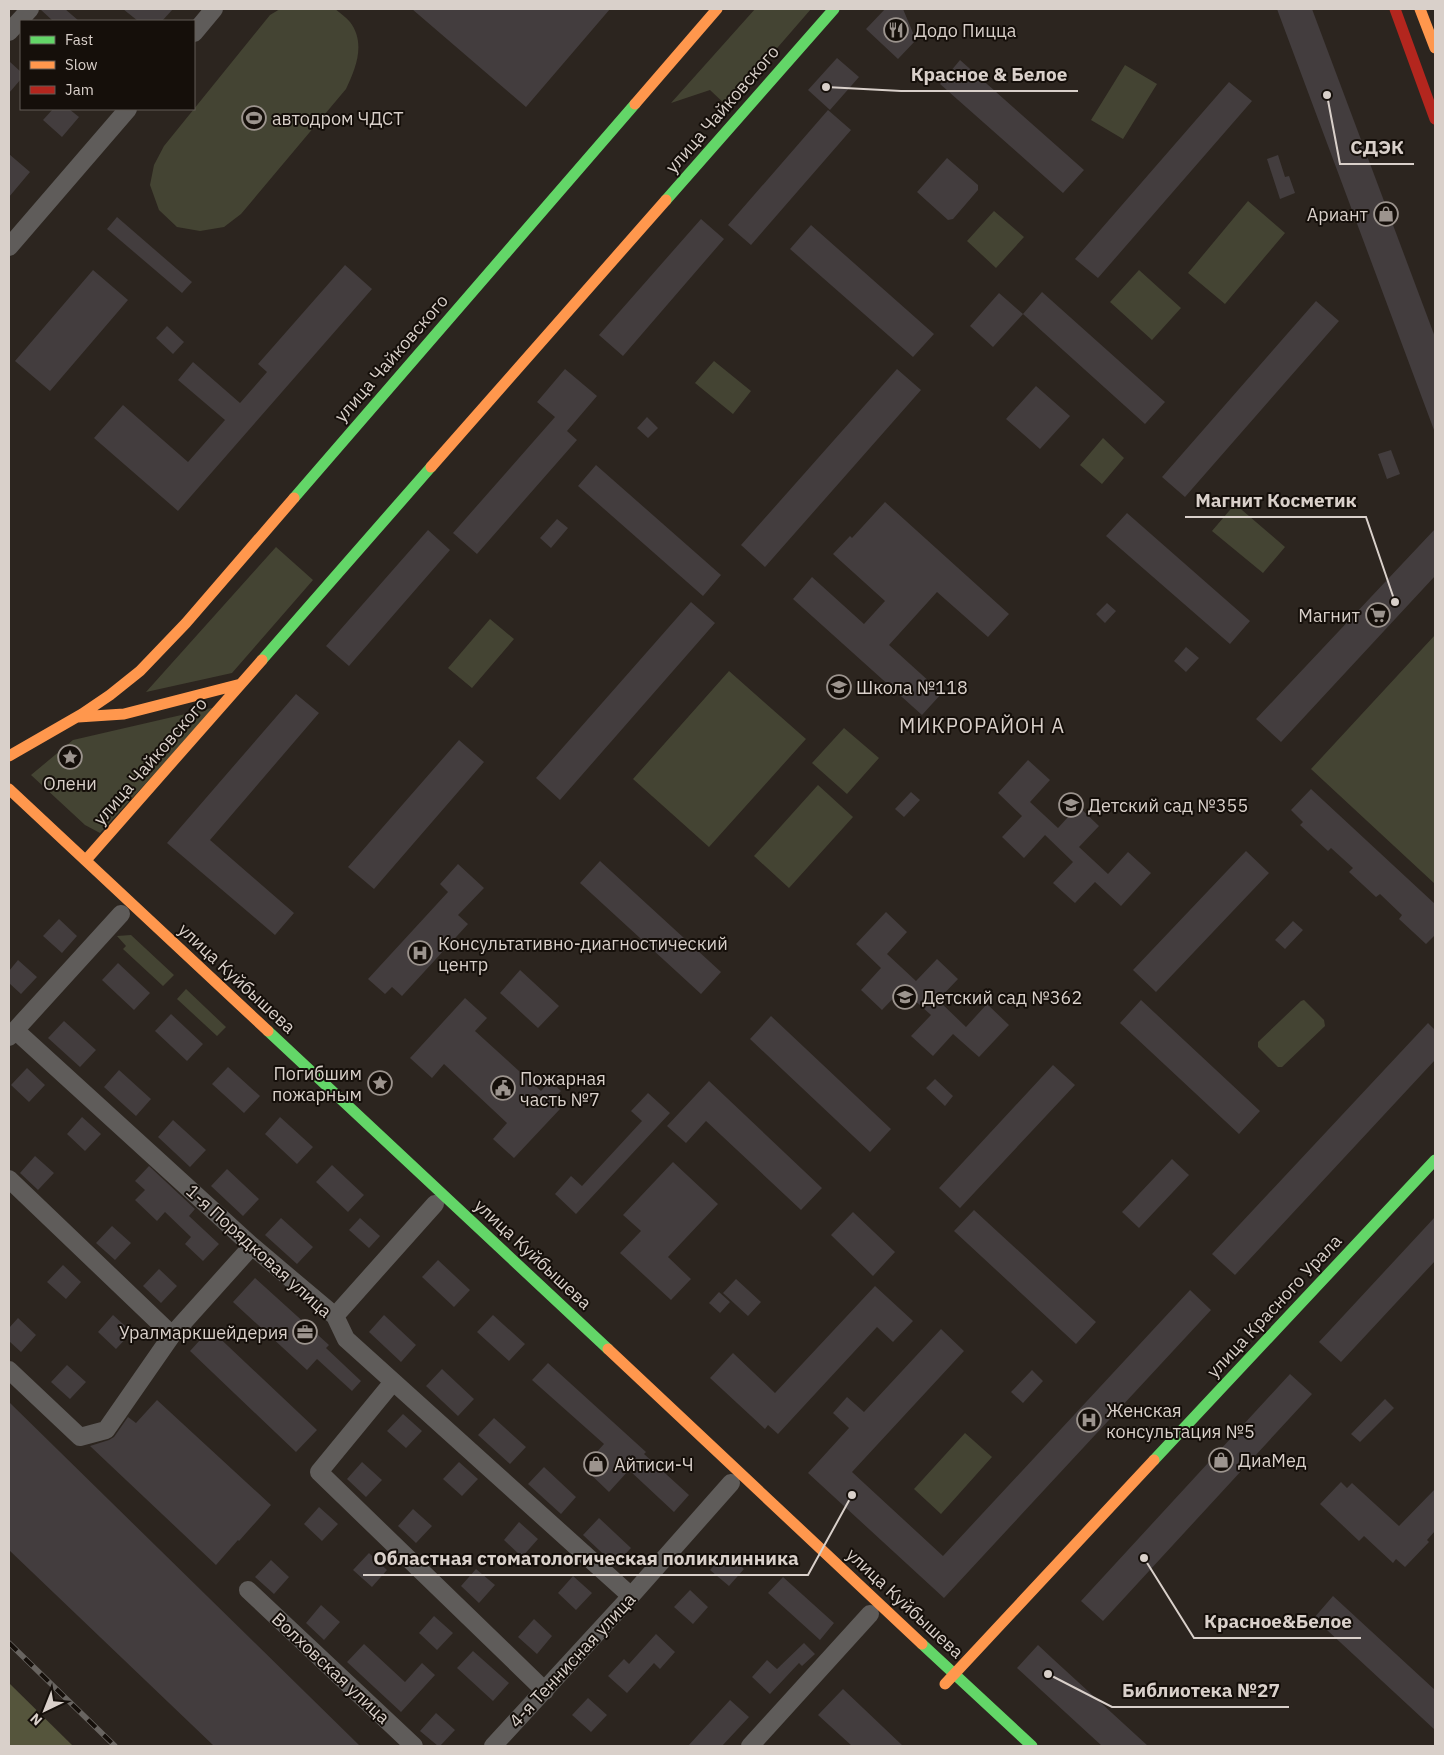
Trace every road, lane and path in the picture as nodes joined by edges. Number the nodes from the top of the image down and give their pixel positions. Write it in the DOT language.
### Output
graph roads {
  1 [pos="30,9"];
  2 [pos="717,9"];
  3 [pos="834,9"];
  4 [pos="1395,9"];
  5 [pos="1420,9"];
  6 [pos="209,11"];
  7 [pos="9,32"];
  8 [pos="195,32"];
  9 [pos="1435,48"];
  10 [pos="127,110"];
  11 [pos="1435,119"];
  12 [pos="9,247"];
  13 [pos="241,684"];
  14 [pos="78,717"];
  15 [pos="9,756"];
  16 [pos="9,789"];
  17 [pos="86,860"];
  18 [pos="121,914"];
  19 [pos="12,1033"];
  20 [pos="1435,1160"];
  21 [pos="9,1179"];
  22 [pos="437,1202"];
  23 [pos="252,1246"];
  24 [pos="335,1316"];
  25 [pos="172,1335"];
  26 [pos="9,1370"];
  27 [pos="393,1382"];
  28 [pos="733,1480"];
  29 [pos="248,1590"];
  30 [pos="631,1596"];
  31 [pos="870,1614"];
  32 [pos="954,1674"];
  33 [pos="945,1684"];
  34 [pos="545,1691"];
  35 [pos="414,1746"];
  36 [pos="493,1746"];
  37 [pos="750,1746"];
  38 [pos="1032,1746"];
  1 -- 7 [label="street"];
  2 -- 14 [label="main road, улица Чайковского"];
  3 -- 13 [label="main road, улица Чайковского"];
  4 -- 11 [label="main road"];
  5 -- 9 [label="main road"];
  6 -- 8 [label="street"];
  10 -- 12 [label="street"];
  13 -- 14 [label="main road, улица Чайковского"];
  13 -- 17 [label="main road, улица Чайковского"];
  14 -- 15 [label="main road, улица Чайковского"];
  16 -- 17 [label="main road, улица Куйбышева"];
  17 -- 22 [label="main road, улица Куйбышева"];
  18 -- 19 [label="street"];
  19 -- 23 [label="street, 1-я Порядковая улица"];
  20 -- 32 [label="main road, улица Красного Урала"];
  21 -- 25 [label="street"];
  22 -- 24 [label="street"];
  22 -- 28 [label="main road, улица Куйбышева"];
  23 -- 24 [label="street, 1-я Порядковая улица"];
  23 -- 25 [label="street"];
  24 -- 27 [label="street, 1-я Порядковая улица"];
  25 -- 26 [label="street"];
  27 -- 30 [label="street, 1-я Порядковая улица"];
  27 -- 34 [label="street"];
  28 -- 30 [label="street, 4-я Теннисная улица"];
  28 -- 32 [label="main road, улица Куйбышева"];
  29 -- 35 [label="street, Волховская улица"];
  30 -- 34 [label="street, 4-я Теннисная улица"];
  31 -- 37 [label="street"];
  32 -- 33 [label="main road, улица Красного Урала"];
  32 -- 38 [label="main road, улица Куйбышева"];
  34 -- 36 [label="street, 4-я Теннисная улица"];
}
